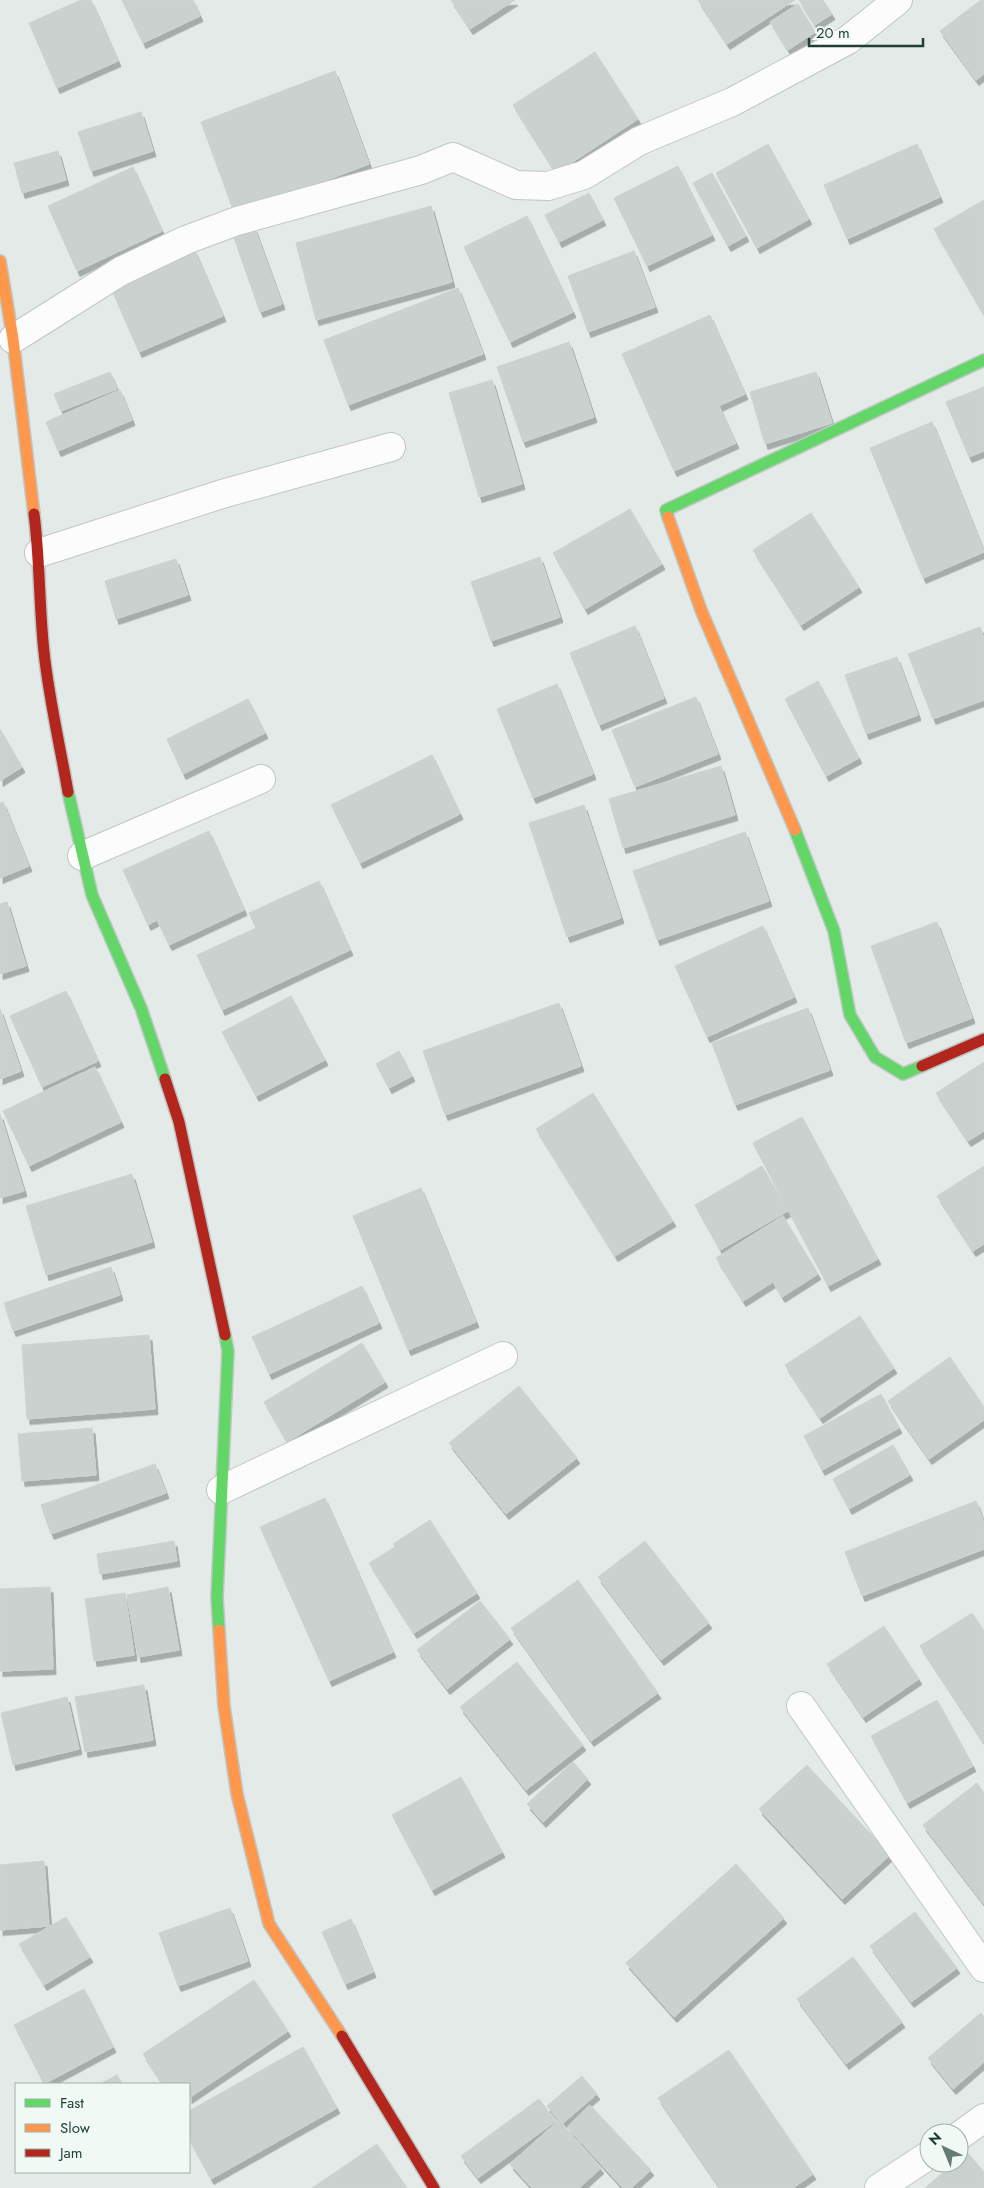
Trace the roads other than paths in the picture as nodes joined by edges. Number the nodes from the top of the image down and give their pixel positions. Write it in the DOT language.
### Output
graph roads {
  1 [pos="898,0"];
  2 [pos="0,261"];
  3 [pos="13,339"];
  4 [pos="984,360"];
  5 [pos="391,447"];
  6 [pos="39,553"];
  7 [pos="262,780"];
  8 [pos="82,856"];
  9 [pos="984,1039"];
  10 [pos="503,1356"];
  11 [pos="221,1490"];
  12 [pos="801,1706"];
  13 [pos="984,1968"];
  14 [pos="984,2118"];
  15 [pos="969,2129"];
  16 [pos="919,2161"];
  17 [pos="434,2188"];
  18 [pos="878,2188"];
  1 -- 3 [label="street"];
  2 -- 3 [label="street"];
  3 -- 6 [label="street"];
  4 -- 9 [label="street"];
  5 -- 6 [label="street"];
  6 -- 8 [label="street"];
  7 -- 8 [label="street"];
  8 -- 11 [label="street"];
  10 -- 11 [label="street"];
  11 -- 17 [label="street"];
  12 -- 13 [label="street"];
  14 -- 15 [label="street"];
  16 -- 18 [label="street"];
}
